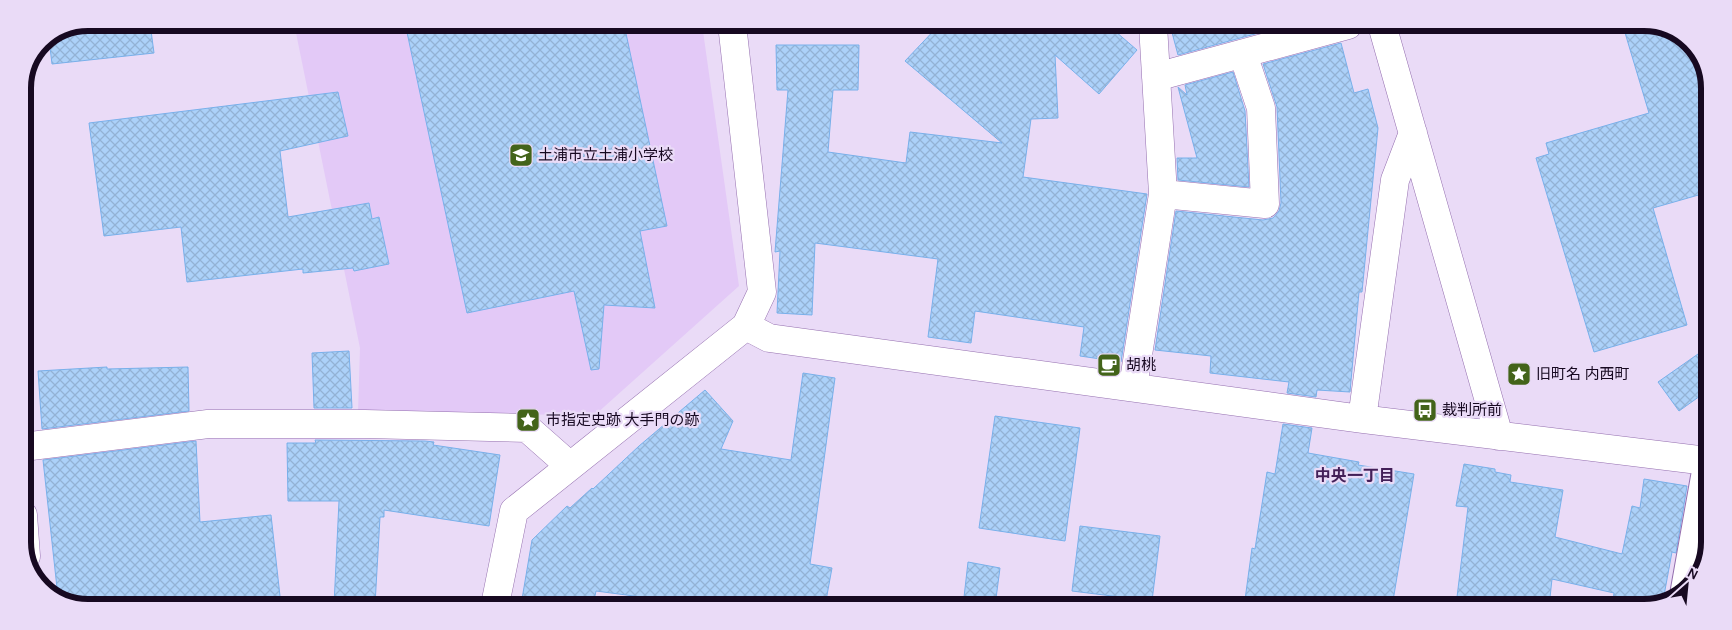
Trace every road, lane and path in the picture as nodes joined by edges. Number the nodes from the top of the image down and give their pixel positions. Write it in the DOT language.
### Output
graph roads {
  1 [pos="733,31"];
  2 [pos="1153,31"];
  3 [pos="1326,31"];
  4 [pos="1384,31"];
  5 [pos="1243,54"];
  6 [pos="1156,77"];
  7 [pos="1413,132"];
  8 [pos="1163,194"];
  9 [pos="746,326"];
  10 [pos="1133,387"];
  11 [pos="1362,419"];
  12 [pos="1499,436"];
  13 [pos="31,446"];
  14 [pos="1701,460"];
  15 [pos="570,466"];
  16 [pos="1701,489"];
  17 [pos="1684,582"];
  18 [pos="496,599"];
  1 -- 9 [label="street"];
  2 -- 6 [label="street"];
  3 -- 5 [label="street"];
  4 -- 7 [label="street"];
  5 -- 6 [label="street"];
  5 -- 8 [label="street"];
  6 -- 8 [label="street"];
  7 -- 11 [label="street"];
  7 -- 12 [label="street"];
  8 -- 10 [label="street"];
  9 -- 10 [label="street"];
  9 -- 15 [label="street"];
  10 -- 11 [label="street"];
  11 -- 12 [label="street"];
  12 -- 14 [label="street"];
  13 -- 15 [label="street"];
  15 -- 18 [label="street"];
  16 -- 17 [label="lane"];
}
